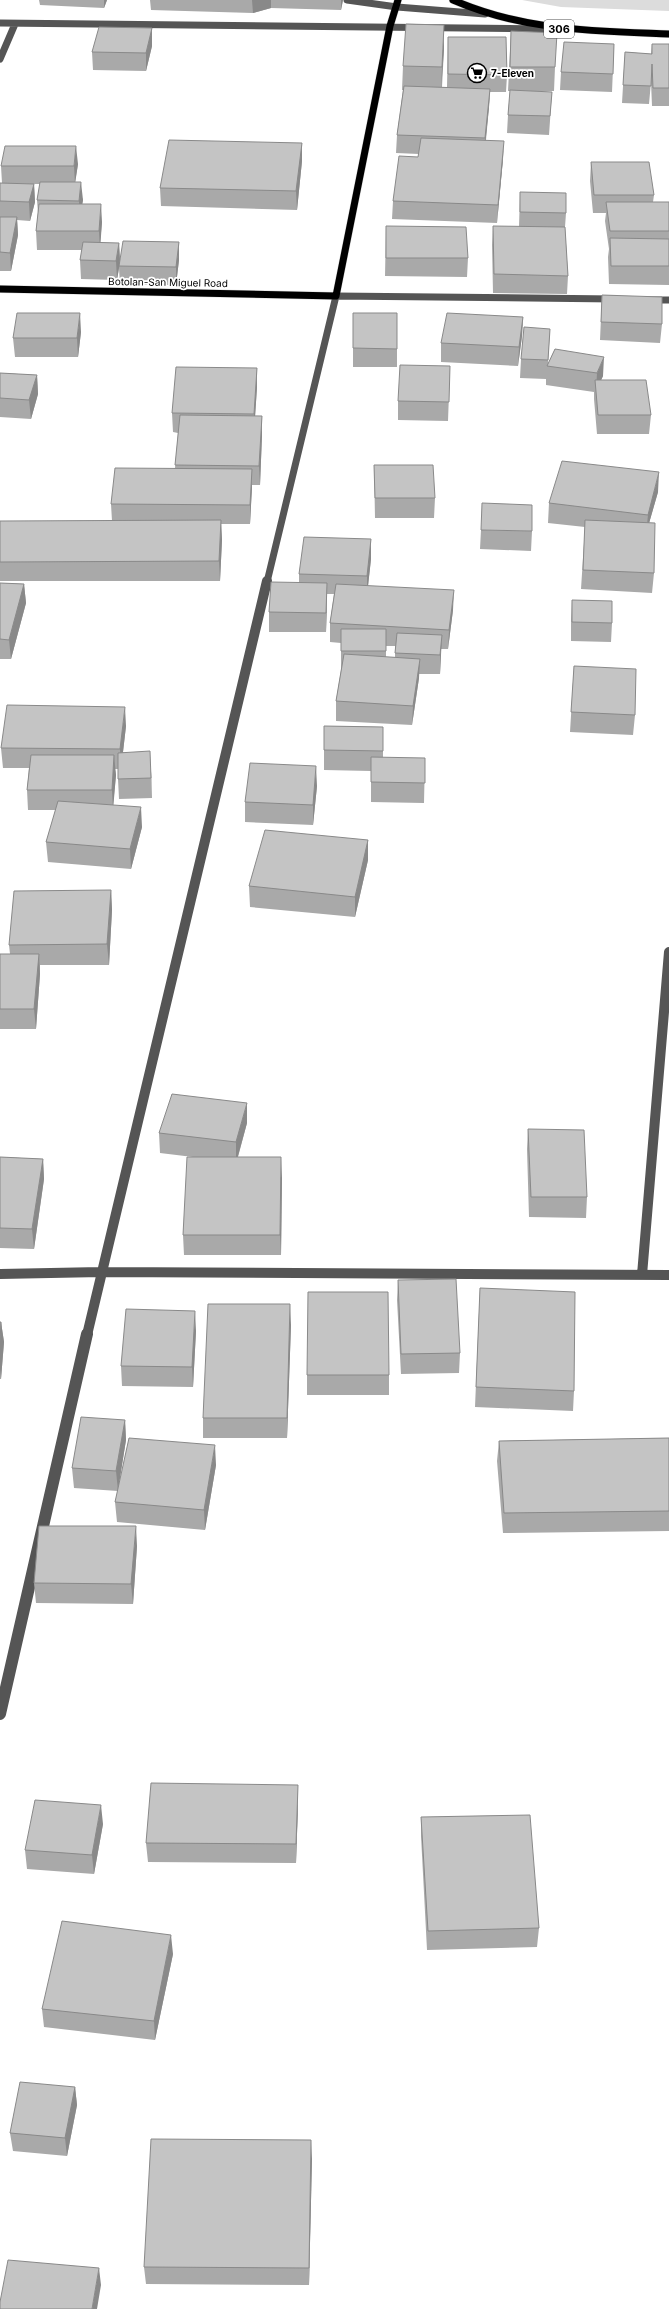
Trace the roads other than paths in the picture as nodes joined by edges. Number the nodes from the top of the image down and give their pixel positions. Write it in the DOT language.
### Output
graph roads {
  1 [pos="347,0"];
  2 [pos="453,0"];
  3 [pos="397,4"];
  4 [pos="485,14"];
  5 [pos="0,23"];
  6 [pos="15,24"];
  7 [pos="390,26"];
  8 [pos="547,28"];
  9 [pos="669,34"];
  10 [pos="0,59"];
  11 [pos="0,288"];
  12 [pos="336,296"];
  13 [pos="621,300"];
  14 [pos="637,300"];
  15 [pos="669,300"];
  16 [pos="669,952"];
  17 [pos="101,1272"];
  18 [pos="0,1274"];
  19 [pos="642,1275"];
  20 [pos="669,1275"];
  21 [pos="0,1714"];
  1 -- 3 [label="street"];
  2 -- 4 [label="main road, 306"];
  3 -- 4 [label="street"];
  3 -- 7 [label="main road"];
  4 -- 8 [label="main road, 306"];
  5 -- 6 [label="street"];
  6 -- 7 [label="street"];
  6 -- 10 [label="street"];
  7 -- 8 [label="street"];
  7 -- 12 [label="main road"];
  8 -- 9 [label="main road, 306"];
  11 -- 12 [label="main road, Botolan-San Miguel Road"];
  12 -- 13 [label="street"];
  12 -- 17 [label="street"];
  14 -- 15 [label="street"];
  16 -- 19 [label="street"];
  17 -- 18 [label="street"];
  17 -- 19 [label="street"];
  17 -- 21 [label="street"];
  19 -- 20 [label="street"];
}
